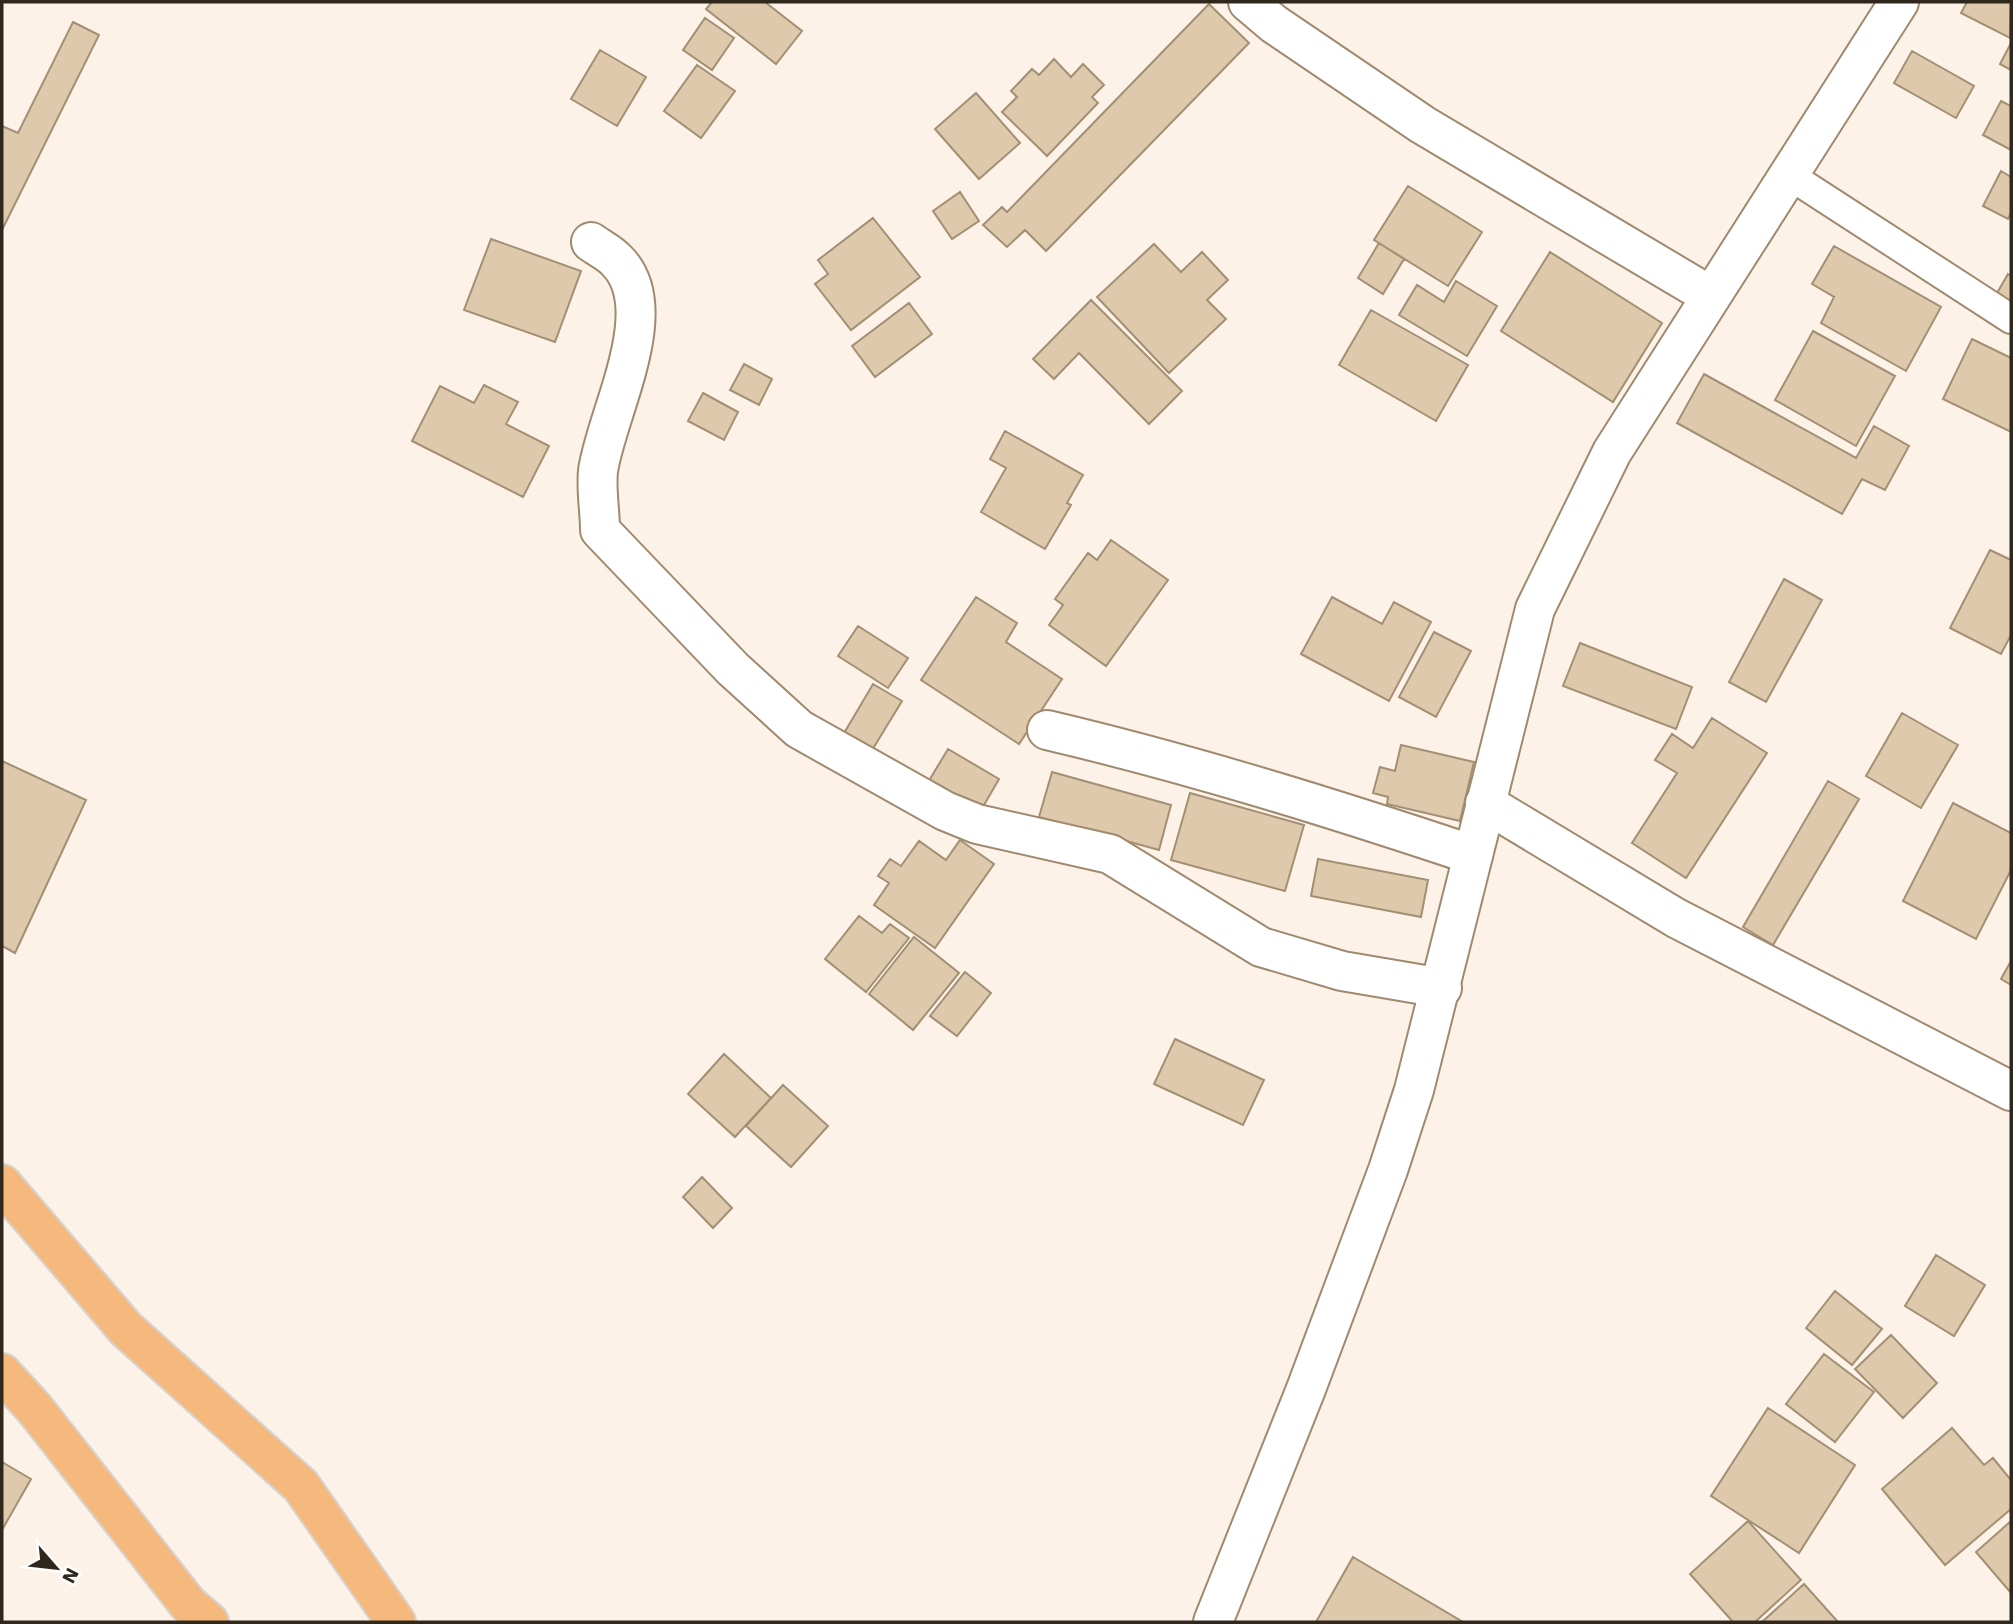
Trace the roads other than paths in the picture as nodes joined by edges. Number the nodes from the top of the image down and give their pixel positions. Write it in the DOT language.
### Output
graph roads {
  1 [pos="1248,2"];
  2 [pos="1899,2"];
  3 [pos="1788,175"];
  4 [pos="591,242"];
  5 [pos="1709,295"];
  6 [pos="2011,319"];
  7 [pos="1046,730"];
  8 [pos="1485,803"];
  9 [pos="1473,855"];
  10 [pos="1442,988"];
  11 [pos="2011,1091"];
  12 [pos="2,1184"];
  13 [pos="2,1373"];
  14 [pos="209,1622"];
  15 [pos="396,1622"];
  16 [pos="1213,1622"];
  1 -- 5 [label="street"];
  2 -- 3 [label="street"];
  3 -- 5 [label="street"];
  3 -- 6 [label="lane"];
  4 -- 10 [label="street"];
  5 -- 8 [label="street"];
  7 -- 9 [label="street"];
  8 -- 9 [label="street"];
  8 -- 11 [label="street"];
  9 -- 10 [label="street"];
  10 -- 16 [label="street"];
  12 -- 15 [label="highway"];
  13 -- 14 [label="highway"];
}
